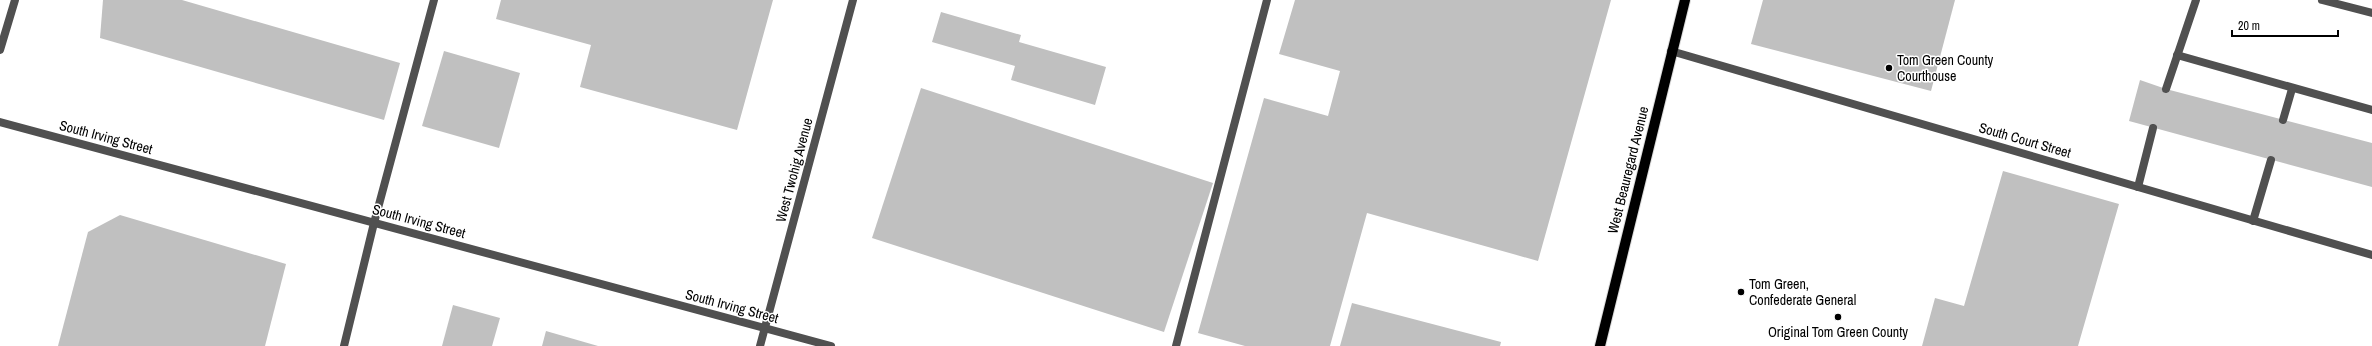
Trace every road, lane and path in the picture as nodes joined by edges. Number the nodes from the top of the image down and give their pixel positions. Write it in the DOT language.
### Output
graph roads {
  1 [pos="15,0"];
  2 [pos="434,0"];
  3 [pos="853,0"];
  4 [pos="1267,0"];
  5 [pos="1685,0"];
  6 [pos="2196,0"];
  7 [pos="2322,0"];
  8 [pos="2372,13"];
  9 [pos="0,50"];
  10 [pos="1671,50"];
  11 [pos="2177,55"];
  12 [pos="2166,89"];
  13 [pos="2292,89"];
  14 [pos="2372,110"];
  15 [pos="2282,120"];
  16 [pos="0,122"];
  17 [pos="2153,128"];
  18 [pos="2271,160"];
  19 [pos="2138,187"];
  20 [pos="2253,221"];
  21 [pos="374,223"];
  22 [pos="2372,256"];
  23 [pos="765,328"];
  24 [pos="344,346"];
  25 [pos="760,346"];
  26 [pos="831,346"];
  27 [pos="1176,346"];
  28 [pos="1600,346"];
  1 -- 9 [label="street"];
  2 -- 21 [label="street"];
  3 -- 23 [label="street, West Twohig Avenue"];
  4 -- 27 [label="street"];
  5 -- 10 [label="main road, West Beauregard Avenue"];
  6 -- 11 [label="street"];
  7 -- 8 [label="street"];
  10 -- 19 [label="street, South Court Street"];
  10 -- 28 [label="main road, West Beauregard Avenue"];
  11 -- 12 [label="street"];
  11 -- 13 [label="street"];
  13 -- 14 [label="street"];
  13 -- 15 [label="street"];
  16 -- 21 [label="street, South Irving Street"];
  17 -- 19 [label="street"];
  18 -- 20 [label="street"];
  19 -- 20 [label="street, South Court Street"];
  20 -- 22 [label="street, South Court Street"];
  21 -- 23 [label="street, South Irving Street"];
  21 -- 24 [label="street"];
  23 -- 25 [label="street, West Twohig Avenue"];
  23 -- 26 [label="street, South Irving Street"];
}
